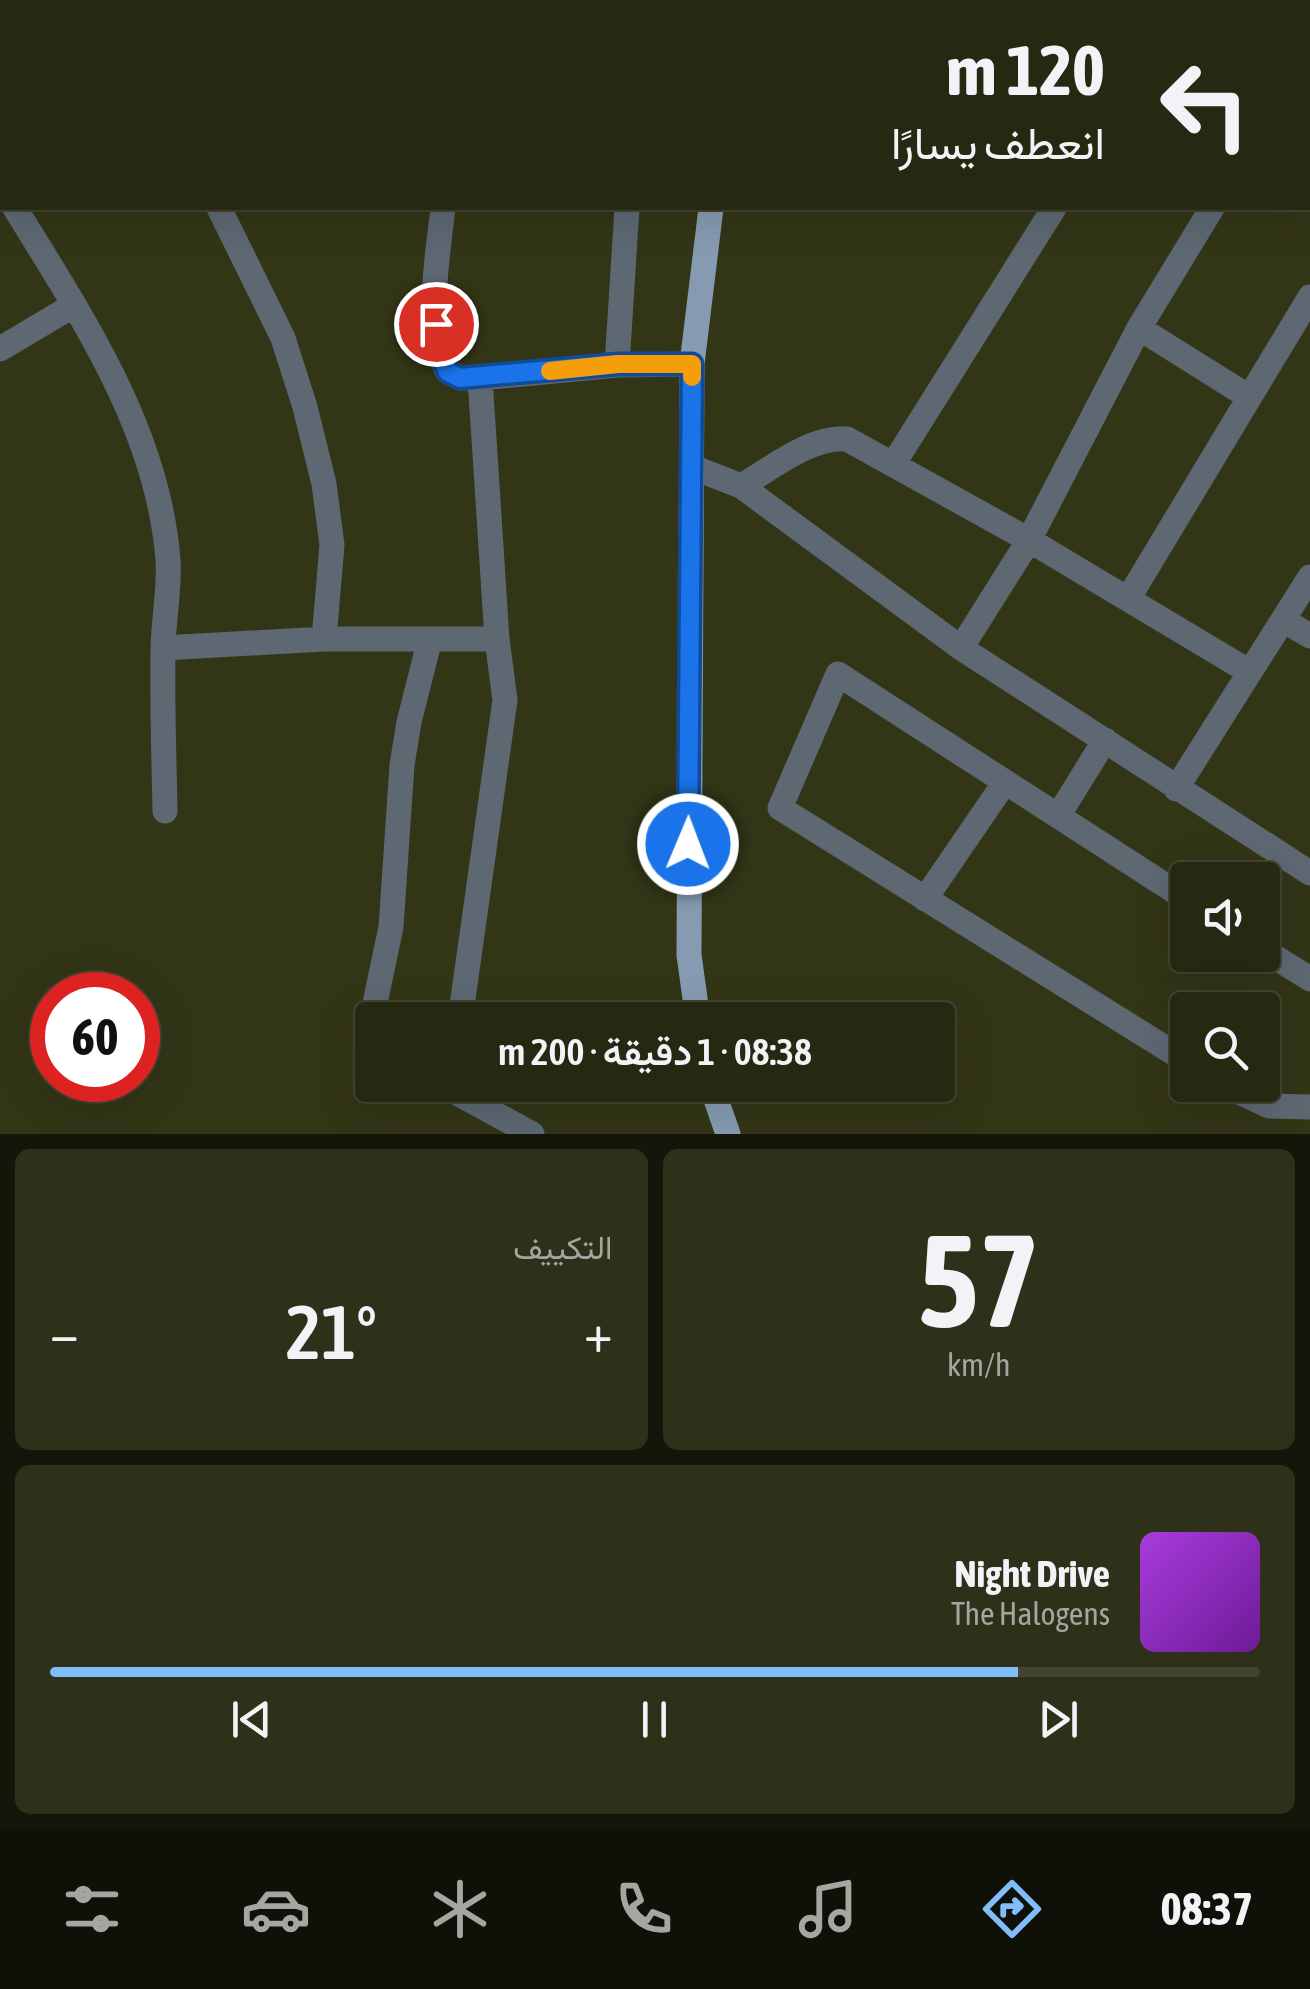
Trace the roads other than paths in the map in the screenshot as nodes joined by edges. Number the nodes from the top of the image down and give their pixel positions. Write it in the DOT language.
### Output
graph roads {
  1 [pos="16,210"];
  2 [pos="220,210"];
  3 [pos="443,210"];
  4 [pos="627,210"];
  5 [pos="711,210"];
  6 [pos="1053,210"];
  7 [pos="1211,210"];
  8 [pos="1310,298"];
  9 [pos="74,305"];
  10 [pos="1139,328"];
  11 [pos="0,348"];
  12 [pos="618,364"];
  13 [pos="692,364"];
  14 [pos="480,378"];
  15 [pos="1249,397"];
  16 [pos="894,463"];
  17 [pos="692,468"];
  18 [pos="741,486"];
  19 [pos="1029,540"];
  20 [pos="1310,577"];
  21 [pos="1128,599"];
  22 [pos="1283,620"];
  23 [pos="1310,636"];
  24 [pos="324,639"];
  25 [pos="430,639"];
  26 [pos="497,639"];
  27 [pos="163,648"];
  28 [pos="961,648"];
  29 [pos="1248,671"];
  30 [pos="1105,740"];
  31 [pos="1005,782"];
  32 [pos="1176,788"];
  33 [pos="165,811"];
  34 [pos="1058,816"];
  35 [pos="1310,873"];
  36 [pos="1170,888"];
  37 [pos="926,899"];
  38 [pos="1280,960"];
  39 [pos="1310,979"];
  40 [pos="375,1002"];
  41 [pos="463,1002"];
  42 [pos="695,1002"];
  43 [pos="1170,1051"];
  44 [pos="475,1102"];
  45 [pos="717,1102"];
  46 [pos="1260,1102"];
  47 [pos="1310,1107"];
  48 [pos="532,1134"];
  49 [pos="728,1134"];
  1 -- 9 [label="street"];
  2 -- 24 [label="street"];
  3 -- 14 [label="street"];
  4 -- 12 [label="street"];
  5 -- 13 [label="main road"];
  6 -- 16 [label="street"];
  7 -- 10 [label="street"];
  8 -- 15 [label="street"];
  9 -- 11 [label="street"];
  9 -- 27 [label="street"];
  10 -- 15 [label="street"];
  10 -- 19 [label="street"];
  12 -- 13 [label="street"];
  12 -- 14 [label="street"];
  13 -- 17 [label="main road"];
  14 -- 26 [label="street"];
  15 -- 21 [label="street"];
  16 -- 18 [label="street"];
  16 -- 19 [label="street"];
  17 -- 18 [label="street"];
  17 -- 42 [label="main road"];
  18 -- 28 [label="street"];
  19 -- 21 [label="street"];
  19 -- 28 [label="street"];
  20 -- 22 [label="street"];
  21 -- 29 [label="street"];
  22 -- 23 [label="street"];
  22 -- 29 [label="street"];
  24 -- 25 [label="street"];
  24 -- 27 [label="street"];
  25 -- 26 [label="street"];
  25 -- 40 [label="street"];
  26 -- 41 [label="street"];
  27 -- 33 [label="street"];
  28 -- 30 [label="street"];
  29 -- 32 [label="street"];
  30 -- 32 [label="street"];
  30 -- 34 [label="street"];
  31 -- 34 [label="street"];
  31 -- 37 [label="street"];
  31 -- 37 [label="street"];
  32 -- 35 [label="street"];
  34 -- 36 [label="street"];
  37 -- 43 [label="street"];
  38 -- 39 [label="street"];
  44 -- 48 [label="street"];
  45 -- 49 [label="main road"];
  46 -- 47 [label="street"];
}
